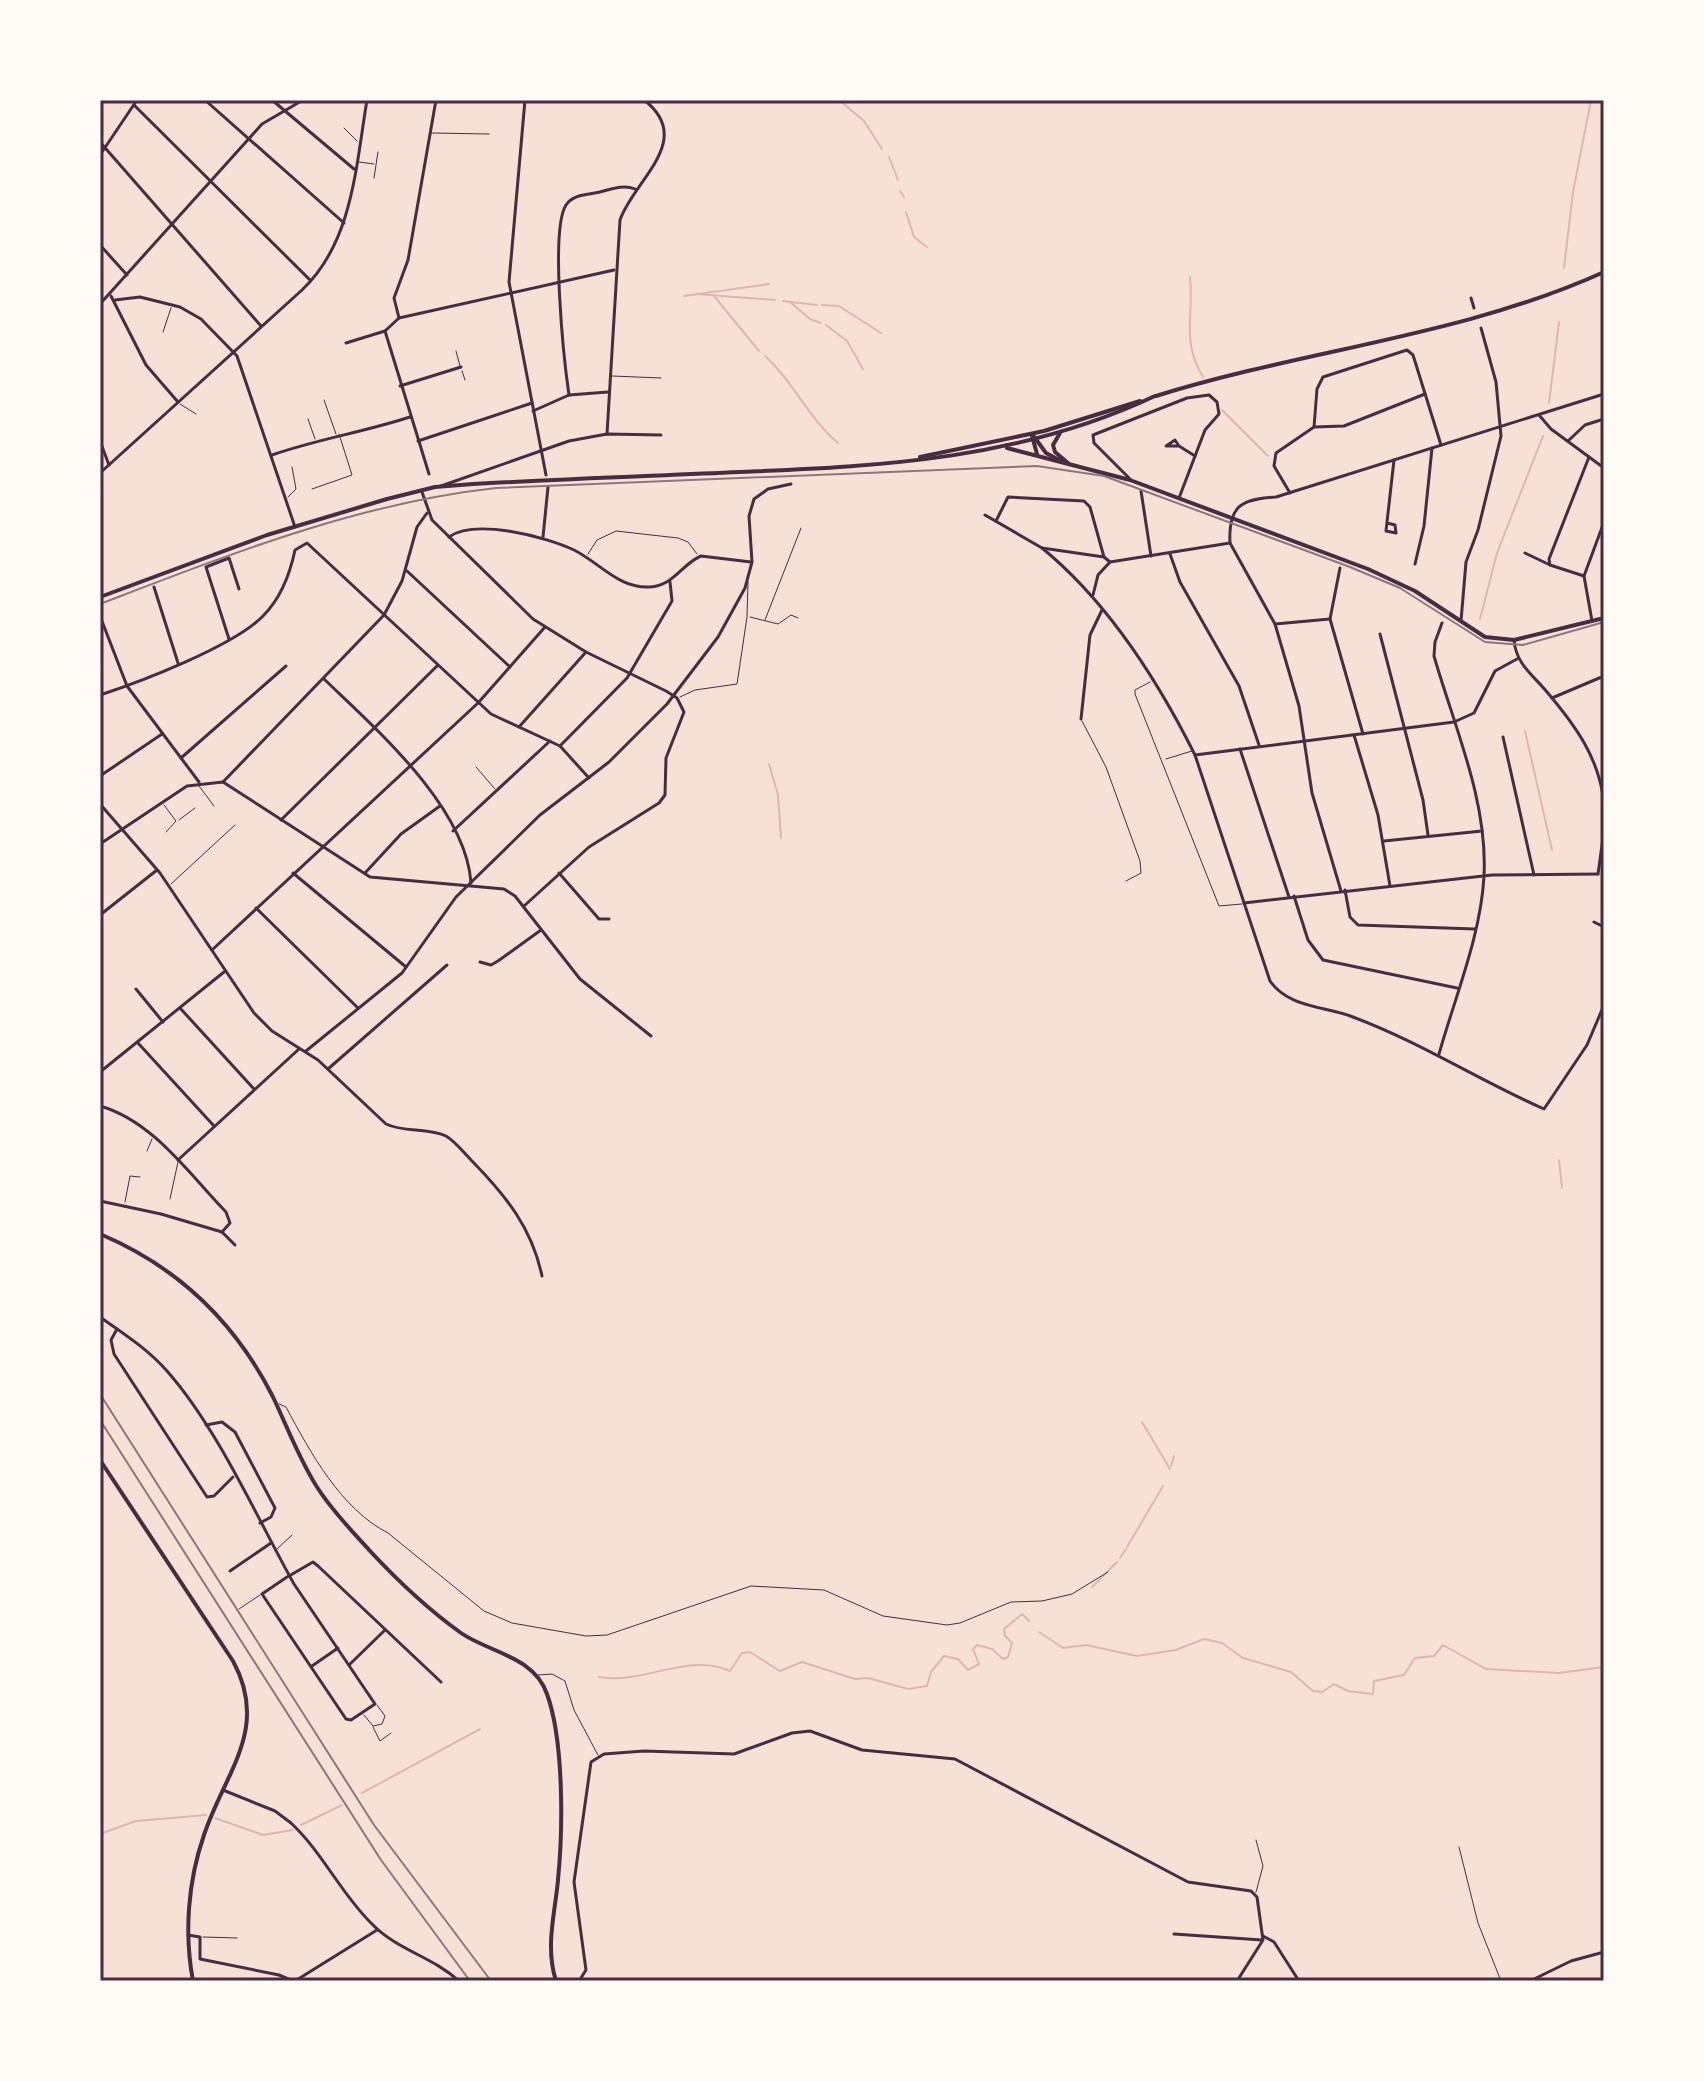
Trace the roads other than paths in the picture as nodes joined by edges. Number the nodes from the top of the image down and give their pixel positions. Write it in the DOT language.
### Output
graph roads {
  1 [pos="137,100"];
  2 [pos="205,100"];
  3 [pos="272,100"];
  4 [pos="303,100"];
  5 [pos="367,100"];
  6 [pos="436,100"];
  7 [pos="525,100"];
  8 [pos="644,100"];
  9 [pos="134,105"];
  10 [pos="283,110"];
  11 [pos="344,128"];
  12 [pos="430,133"];
  13 [pos="489,134"];
  14 [pos="249,138"];
  15 [pos="100,142"];
  16 [pos="359,142"];
  17 [pos="105,148"];
  18 [pos="378,152"];
  19 [pos="100,155"];
  20 [pos="355,161"];
  21 [pos="376,165"];
  22 [pos="354,169"];
  23 [pos="374,178"];
  24 [pos="210,181"];
  25 [pos="635,189"];
  26 [pos="344,223"];
  27 [pos="172,225"];
  28 [pos="100,245"];
  29 [pos="615,270"];
  30 [pos="1604,272"];
  31 [pos="127,275"];
  32 [pos="311,281"];
  33 [pos="560,281"];
  34 [pos="511,293"];
  35 [pos="110,295"];
  36 [pos="1471,298"];
  37 [pos="115,300"];
  38 [pos="100,304"];
  39 [pos="172,304"];
  40 [pos="1474,308"];
  41 [pos="399,318"];
  42 [pos="262,326"];
  43 [pos="1481,328"];
  44 [pos="385,331"];
  45 [pos="163,332"];
  46 [pos="346,343"];
  47 [pos="232,351"];
  48 [pos="456,351"];
  49 [pos="461,367"];
  50 [pos="609,375"];
  51 [pos="661,378"];
  52 [pos="465,380"];
  53 [pos="400,386"];
  54 [pos="608,392"];
  55 [pos="1425,394"];
  56 [pos="1604,394"];
  57 [pos="569,395"];
  58 [pos="1155,396"];
  59 [pos="324,400"];
  60 [pos="178,402"];
  61 [pos="532,403"];
  62 [pos="533,411"];
  63 [pos="196,414"];
  64 [pos="1539,414"];
  65 [pos="410,417"];
  66 [pos="308,419"];
  67 [pos="1604,419"];
  68 [pos="1314,427"];
  69 [pos="1501,427"];
  70 [pos="1060,433"];
  71 [pos="338,434"];
  72 [pos="607,434"];
  73 [pos="1032,434"];
  74 [pos="661,435"];
  75 [pos="1034,440"];
  76 [pos="100,441"];
  77 [pos="315,441"];
  78 [pos="418,441"];
  79 [pos="1568,441"];
  80 [pos="1441,445"];
  81 [pos="1179,446"];
  82 [pos="1007,448"];
  83 [pos="1432,448"];
  84 [pos="541,451"];
  85 [pos="272,455"];
  86 [pos="1038,456"];
  87 [pos="1195,456"];
  88 [pos="1589,457"];
  89 [pos="913,459"];
  90 [pos="1394,460"];
  91 [pos="109,465"];
  92 [pos="1070,465"];
  93 [pos="292,467"];
  94 [pos="1604,468"];
  95 [pos="100,473"];
  96 [pos="429,474"];
  97 [pos="546,475"];
  98 [pos="1130,480"];
  99 [pos="791,484"];
  100 [pos="438,486"];
  101 [pos="548,487"];
  102 [pos="312,489"];
  103 [pos="422,489"];
  104 [pos="1141,491"];
  105 [pos="1290,493"];
  106 [pos="286,498"];
  107 [pos="1179,498"];
  108 [pos="427,513"];
  109 [pos="985,515"];
  110 [pos="1234,519"];
  111 [pos="996,521"];
  112 [pos="1604,522"];
  113 [pos="1387,523"];
  114 [pos="295,527"];
  115 [pos="801,528"];
  116 [pos="449,537"];
  117 [pos="543,537"];
  118 [pos="1230,543"];
  119 [pos="1042,548"];
  120 [pos="1525,553"];
  121 [pos="1170,554"];
  122 [pos="1151,556"];
  123 [pos="586,557"];
  124 [pos="698,557"];
  125 [pos="1104,557"];
  126 [pos="752,562"];
  127 [pos="1110,562"];
  128 [pos="1415,564"];
  129 [pos="1550,565"];
  130 [pos="1340,568"];
  131 [pos="406,570"];
  132 [pos="1584,576"];
  133 [pos="748,581"];
  134 [pos="670,582"];
  135 [pos="154,587"];
  136 [pos="239,589"];
  137 [pos="1093,595"];
  138 [pos="100,597"];
  139 [pos="1103,609"];
  140 [pos="384,615"];
  141 [pos="100,616"];
  142 [pos="747,617"];
  143 [pos="798,618"];
  144 [pos="1604,618"];
  145 [pos="1330,619"];
  146 [pos="765,620"];
  147 [pos="1592,621"];
  148 [pos="1442,623"];
  149 [pos="1275,624"];
  150 [pos="1461,624"];
  151 [pos="545,627"];
  152 [pos="106,633"];
  153 [pos="1380,634"];
  154 [pos="100,635"];
  155 [pos="229,639"];
  156 [pos="1514,640"];
  157 [pos="586,652"];
  158 [pos="1517,659"];
  159 [pos="178,663"];
  160 [pos="437,665"];
  161 [pos="286,666"];
  162 [pos="510,667"];
  163 [pos="631,672"];
  164 [pos="1604,676"];
  165 [pos="324,679"];
  166 [pos="1153,680"];
  167 [pos="127,686"];
  168 [pos="100,695"];
  169 [pos="675,697"];
  170 [pos="1552,698"];
  171 [pos="478,703"];
  172 [pos="1081,719"];
  173 [pos="1454,722"];
  174 [pos="372,726"];
  175 [pos="519,727"];
  176 [pos="1404,730"];
  177 [pos="162,734"];
  178 [pos="1363,734"];
  179 [pos="1354,735"];
  180 [pos="1503,737"];
  181 [pos="550,741"];
  182 [pos="1303,741"];
  183 [pos="1259,745"];
  184 [pos="560,746"];
  185 [pos="1240,749"];
  186 [pos="1194,752"];
  187 [pos="181,758"];
  188 [pos="1164,760"];
  189 [pos="411,765"];
  190 [pos="476,767"];
  191 [pos="100,776"];
  192 [pos="589,778"];
  193 [pos="1602,778"];
  194 [pos="198,782"];
  195 [pos="223,782"];
  196 [pos="496,789"];
  197 [pos="162,803"];
  198 [pos="100,804"];
  199 [pos="1604,804"];
  200 [pos="214,806"];
  201 [pos="440,806"];
  202 [pos="195,808"];
  203 [pos="281,820"];
  204 [pos="176,821"];
  205 [pos="235,825"];
  206 [pos="124,829"];
  207 [pos="453,831"];
  208 [pos="1482,831"];
  209 [pos="1604,831"];
  210 [pos="166,832"];
  211 [pos="1428,835"];
  212 [pos="1603,838"];
  213 [pos="1383,841"];
  214 [pos="100,844"];
  215 [pos="320,847"];
  216 [pos="157,870"];
  217 [pos="293,873"];
  218 [pos="559,873"];
  219 [pos="364,874"];
  220 [pos="1598,874"];
  221 [pos="1534,875"];
  222 [pos="1484,876"];
  223 [pos="1604,878"];
  224 [pos="1126,881"];
  225 [pos="471,883"];
  226 [pos="169,886"];
  227 [pos="1390,886"];
  228 [pos="1343,890"];
  229 [pos="1292,897"];
  230 [pos="1244,903"];
  231 [pos="524,906"];
  232 [pos="256,908"];
  233 [pos="100,915"];
  234 [pos="609,919"];
  235 [pos="1594,922"];
  236 [pos="1604,927"];
  237 [pos="1475,929"];
  238 [pos="541,930"];
  239 [pos="211,951"];
  240 [pos="480,962"];
  241 [pos="447,965"];
  242 [pos="406,967"];
  243 [pos="224,972"];
  244 [pos="1457,988"];
  245 [pos="136,989"];
  246 [pos="1604,1005"];
  247 [pos="180,1008"];
  248 [pos="358,1008"];
  249 [pos="163,1022"];
  250 [pos="651,1036"];
  251 [pos="137,1042"];
  252 [pos="299,1049"];
  253 [pos="306,1051"];
  254 [pos="1438,1055"];
  255 [pos="328,1069"];
  256 [pos="100,1072"];
  257 [pos="254,1089"];
  258 [pos="100,1106"];
  259 [pos="214,1126"];
  260 [pos="154,1138"];
  261 [pos="147,1151"];
  262 [pos="177,1162"];
  263 [pos="140,1177"];
  264 [pos="170,1199"];
  265 [pos="100,1201"];
  266 [pos="124,1206"];
  267 [pos="222,1232"];
  268 [pos="100,1234"];
  269 [pos="235,1245"];
  270 [pos="542,1276"];
  271 [pos="100,1317"];
  272 [pos="117,1329"];
  273 [pos="276,1404"];
  274 [pos="206,1425"];
  275 [pos="100,1460"];
  276 [pos="234,1477"];
  277 [pos="260,1523"];
  278 [pos="292,1535"];
  279 [pos="271,1543"];
  280 [pos="275,1550"];
  281 [pos="230,1571"];
  282 [pos="1108,1572"];
  283 [pos="289,1576"];
  284 [pos="262,1594"];
  285 [pos="239,1609"];
  286 [pos="385,1630"];
  287 [pos="338,1648"];
  288 [pos="349,1665"];
  289 [pos="312,1666"];
  290 [pos="537,1676"];
  291 [pos="441,1682"];
  292 [pos="375,1704"];
  293 [pos="362,1713"];
  294 [pos="373,1726"];
  295 [pos="391,1733"];
  296 [pos="598,1757"];
  297 [pos="223,1790"];
  298 [pos="1256,1840"];
  299 [pos="1459,1847"];
  300 [pos="1255,1894"];
  301 [pos="378,1930"];
  302 [pos="1174,1934"];
  303 [pos="188,1935"];
  304 [pos="200,1937"];
  305 [pos="237,1938"];
  306 [pos="1263,1938"];
  307 [pos="1604,1952"];
  308 [pos="193,1981"];
  309 [pos="294,1981"];
  310 [pos="459,1981"];
  311 [pos="556,1981"];
  312 [pos="579,1981"];
  313 [pos="1237,1981"];
  314 [pos="1299,1981"];
  315 [pos="1501,1981"];
  316 [pos="1530,1981"];
  1 -- 9 [label="street"];
  2 -- 14 [label="street"];
  3 -- 10 [label="street"];
  4 -- 10 [label="street"];
  5 -- 16 [label="street"];
  6 -- 12 [label="street"];
  7 -- 34 [label="street"];
  8 -- 25 [label="street"];
  9 -- 17 [label="street"];
  9 -- 24 [label="street"];
  10 -- 14 [label="street"];
  10 -- 22 [label="street"];
  11 -- 16 [label="lane"];
  12 -- 13 [label="lane"];
  12 -- 41 [label="street"];
  14 -- 24 [label="street"];
  14 -- 26 [label="street"];
  15 -- 17 [label="street"];
  16 -- 20 [label="street"];
  17 -- 19 [label="street"];
  17 -- 27 [label="street"];
  18 -- 21 [label="lane"];
  20 -- 21 [label="lane"];
  20 -- 22 [label="street"];
  21 -- 23 [label="lane"];
  22 -- 26 [label="street"];
  24 -- 27 [label="street"];
  24 -- 32 [label="street"];
  25 -- 29 [label="street"];
  25 -- 33 [label="street"];
  26 -- 32 [label="street"];
  27 -- 31 [label="street"];
  27 -- 42 [label="street"];
  28 -- 31 [label="street"];
  29 -- 33 [label="street"];
  29 -- 50 [label="street"];
  30 -- 58 [label="main road"];
  31 -- 35 [label="street"];
  32 -- 42 [label="street"];
  33 -- 34 [label="street"];
  33 -- 57 [label="street"];
  34 -- 41 [label="street"];
  34 -- 61 [label="street"];
  35 -- 37 [label="street"];
  35 -- 38 [label="street"];
  36 -- 40 [label="street"];
  37 -- 39 [label="street"];
  37 -- 60 [label="street"];
  39 -- 45 [label="lane"];
  39 -- 47 [label="street"];
  41 -- 44 [label="street"];
  42 -- 47 [label="street"];
  43 -- 69 [label="street"];
  44 -- 46 [label="street"];
  44 -- 53 [label="street"];
  47 -- 60 [label="street"];
  47 -- 85 [label="street"];
  48 -- 49 [label="lane"];
  49 -- 52 [label="lane"];
  49 -- 53 [label="street"];
  50 -- 51 [label="lane"];
  50 -- 54 [label="street"];
  53 -- 65 [label="street"];
  54 -- 57 [label="street"];
  54 -- 72 [label="street"];
  55 -- 68 [label="street"];
  55 -- 68 [label="street"];
  55 -- 80 [label="street"];
  56 -- 64 [label="street"];
  57 -- 62 [label="street"];
  58 -- 70 [label="main road"];
  58 -- 73 [label="main road"];
  59 -- 71 [label="lane"];
  60 -- 63 [label="lane"];
  60 -- 91 [label="street"];
  61 -- 62 [label="street"];
  61 -- 78 [label="street"];
  62 -- 84 [label="street"];
  64 -- 69 [label="street"];
  64 -- 79 [label="street"];
  65 -- 71 [label="street"];
  65 -- 78 [label="street"];
  66 -- 77 [label="lane"];
  67 -- 79 [label="street"];
  68 -- 105 [label="street"];
  69 -- 80 [label="street"];
  69 -- 150 [label="street"];
  70 -- 75 [label="main road"];
  70 -- 92 [label="main road"];
  71 -- 77 [label="street"];
  71 -- 102 [label="lane"];
  72 -- 74 [label="street"];
  72 -- 84 [label="street"];
  73 -- 75 [label="main road"];
  73 -- 89 [label="main road"];
  75 -- 82 [label="main road"];
  75 -- 86 [label="main road"];
  75 -- 92 [label="main road"];
  76 -- 91 [label="street"];
  77 -- 85 [label="street"];
  78 -- 96 [label="street"];
  79 -- 88 [label="street"];
  80 -- 83 [label="street"];
  81 -- 87 [label="street"];
  82 -- 86 [label="main road"];
  82 -- 89 [label="main road"];
  83 -- 90 [label="street"];
  83 -- 128 [label="street"];
  84 -- 97 [label="street"];
  84 -- 100 [label="street"];
  85 -- 106 [label="street"];
  86 -- 92 [label="main road"];
  87 -- 98 [label="street"];
  87 -- 107 [label="street"];
  88 -- 94 [label="street"];
  88 -- 129 [label="street"];
  89 -- 100 [label="main road"];
  90 -- 105 [label="street"];
  90 -- 113 [label="street"];
  91 -- 95 [label="street"];
  92 -- 98 [label="main road"];
  93 -- 106 [label="lane"];
  98 -- 107 [label="main road"];
  99 -- 126 [label="street"];
  100 -- 103 [label="main road"];
  101 -- 117 [label="street"];
  103 -- 108 [label="street"];
  103 -- 114 [label="main road"];
  104 -- 122 [label="street"];
  105 -- 110 [label="street"];
  106 -- 114 [label="street"];
  107 -- 110 [label="main road"];
  108 -- 116 [label="street"];
  108 -- 131 [label="street"];
  109 -- 111 [label="street"];
  110 -- 118 [label="street"];
  110 -- 150 [label="main road"];
  111 -- 119 [label="street"];
  111 -- 125 [label="street"];
  112 -- 132 [label="street"];
  114 -- 138 [label="main road"];
  115 -- 146 [label="lane"];
  116 -- 117 [label="street"];
  116 -- 151 [label="street"];
  117 -- 123 [label="street"];
  118 -- 121 [label="street"];
  118 -- 149 [label="street"];
  119 -- 125 [label="street"];
  119 -- 137 [label="street"];
  120 -- 129 [label="street"];
  121 -- 122 [label="street"];
  121 -- 183 [label="street"];
  122 -- 127 [label="street"];
  123 -- 124 [label="lane"];
  123 -- 134 [label="street"];
  124 -- 126 [label="street"];
  124 -- 134 [label="street"];
  125 -- 127 [label="street"];
  126 -- 133 [label="street"];
  127 -- 137 [label="street"];
  129 -- 132 [label="street"];
  130 -- 145 [label="street"];
  131 -- 140 [label="street"];
  131 -- 162 [label="street"];
  132 -- 147 [label="street"];
  133 -- 142 [label="lane"];
  133 -- 169 [label="street"];
  134 -- 163 [label="street"];
  135 -- 159 [label="street"];
  136 -- 155 [label="street"];
  137 -- 139 [label="street"];
  139 -- 166 [label="street"];
  139 -- 172 [label="street"];
  140 -- 155 [label="street"];
  140 -- 160 [label="street"];
  140 -- 165 [label="street"];
  141 -- 152 [label="street"];
  142 -- 146 [label="lane"];
  142 -- 169 [label="lane"];
  143 -- 146 [label="lane"];
  144 -- 147 [label="main road"];
  145 -- 149 [label="street"];
  145 -- 178 [label="street"];
  147 -- 156 [label="main road"];
  148 -- 173 [label="street"];
  149 -- 182 [label="street"];
  150 -- 156 [label="main road"];
  151 -- 157 [label="street"];
  151 -- 162 [label="street"];
  152 -- 154 [label="lane"];
  152 -- 167 [label="street"];
  153 -- 176 [label="street"];
  155 -- 159 [label="street"];
  156 -- 158 [label="street"];
  157 -- 163 [label="street"];
  157 -- 175 [label="street"];
  158 -- 170 [label="street"];
  158 -- 173 [label="street"];
  159 -- 167 [label="street"];
  160 -- 171 [label="street"];
  160 -- 174 [label="street"];
  161 -- 187 [label="street"];
  162 -- 171 [label="street"];
  163 -- 169 [label="street"];
  163 -- 184 [label="street"];
  164 -- 170 [label="street"];
  165 -- 174 [label="street"];
  165 -- 195 [label="street"];
  166 -- 186 [label="street"];
  166 -- 188 [label="lane"];
  167 -- 168 [label="street"];
  167 -- 177 [label="street"];
  169 -- 192 [label="street"];
  169 -- 218 [label="street"];
  170 -- 193 [label="street"];
  171 -- 175 [label="street"];
  171 -- 189 [label="street"];
  172 -- 224 [label="lane"];
  173 -- 176 [label="street"];
  173 -- 208 [label="street"];
  174 -- 189 [label="street"];
  174 -- 203 [label="street"];
  175 -- 181 [label="street"];
  176 -- 178 [label="street"];
  176 -- 211 [label="street"];
  177 -- 187 [label="street"];
  177 -- 191 [label="street"];
  178 -- 179 [label="street"];
  179 -- 182 [label="street"];
  179 -- 213 [label="street"];
  180 -- 221 [label="street"];
  181 -- 184 [label="street"];
  181 -- 196 [label="street"];
  182 -- 183 [label="street"];
  182 -- 228 [label="street"];
  183 -- 185 [label="street"];
  184 -- 192 [label="street"];
  185 -- 186 [label="street"];
  185 -- 229 [label="street"];
  186 -- 188 [label="lane"];
  186 -- 230 [label="street"];
  187 -- 194 [label="street"];
  188 -- 230 [label="lane"];
  189 -- 201 [label="street"];
  189 -- 215 [label="street"];
  190 -- 196 [label="lane"];
  192 -- 225 [label="street"];
  193 -- 199 [label="street"];
  194 -- 195 [label="street"];
  194 -- 197 [label="street"];
  194 -- 200 [label="lane"];
  195 -- 203 [label="street"];
  196 -- 207 [label="street"];
  197 -- 204 [label="lane"];
  197 -- 206 [label="street"];
  198 -- 206 [label="street"];
  201 -- 207 [label="street"];
  201 -- 219 [label="street"];
  202 -- 204 [label="lane"];
  203 -- 215 [label="street"];
  204 -- 210 [label="lane"];
  205 -- 226 [label="lane"];
  206 -- 214 [label="street"];
  206 -- 216 [label="street"];
  207 -- 225 [label="street"];
  208 -- 211 [label="street"];
  208 -- 222 [label="street"];
  209 -- 212 [label="street"];
  211 -- 213 [label="street"];
  212 -- 220 [label="street"];
  213 -- 227 [label="street"];
  215 -- 217 [label="street"];
  215 -- 219 [label="street"];
  216 -- 226 [label="street"];
  216 -- 233 [label="street"];
  217 -- 232 [label="street"];
  217 -- 242 [label="street"];
  218 -- 231 [label="street"];
  218 -- 234 [label="street"];
  219 -- 225 [label="street"];
  220 -- 221 [label="street"];
  220 -- 223 [label="street"];
  221 -- 222 [label="street"];
  222 -- 227 [label="street"];
  222 -- 237 [label="street"];
  225 -- 231 [label="street"];
  225 -- 242 [label="street"];
  226 -- 239 [label="street"];
  227 -- 228 [label="street"];
  228 -- 229 [label="street"];
  228 -- 237 [label="street"];
  229 -- 230 [label="street"];
  229 -- 244 [label="street"];
  230 -- 254 [label="street"];
  231 -- 238 [label="street"];
  232 -- 239 [label="street"];
  232 -- 248 [label="street"];
  235 -- 236 [label="street"];
  237 -- 244 [label="street"];
  238 -- 240 [label="street"];
  238 -- 250 [label="street"];
  239 -- 243 [label="street"];
  241 -- 255 [label="street"];
  242 -- 248 [label="street"];
  243 -- 247 [label="street"];
  243 -- 252 [label="street"];
  244 -- 254 [label="street"];
  245 -- 249 [label="street"];
  246 -- 254 [label="street"];
  247 -- 249 [label="street"];
  247 -- 257 [label="street"];
  248 -- 253 [label="street"];
  249 -- 251 [label="street"];
  251 -- 256 [label="street"];
  251 -- 259 [label="street"];
  252 -- 253 [label="street"];
  252 -- 257 [label="street"];
  253 -- 255 [label="street"];
  255 -- 270 [label="street"];
  257 -- 259 [label="street"];
  258 -- 260 [label="street"];
  259 -- 262 [label="street"];
  260 -- 261 [label="lane"];
  260 -- 262 [label="street"];
  262 -- 264 [label="lane"];
  262 -- 267 [label="street"];
  263 -- 266 [label="lane"];
  265 -- 266 [label="street"];
  266 -- 267 [label="street"];
  267 -- 269 [label="street"];
  268 -- 273 [label="main road"];
  271 -- 272 [label="street"];
  272 -- 274 [label="street"];
  272 -- 276 [label="street"];
  273 -- 282 [label="lane"];
  273 -- 290 [label="main road"];
  274 -- 276 [label="street"];
  274 -- 277 [label="street"];
  275 -- 297 [label="main road"];
  276 -- 277 [label="street"];
  277 -- 279 [label="street"];
  278 -- 280 [label="lane"];
  279 -- 280 [label="street"];
  279 -- 281 [label="street"];
  280 -- 283 [label="street"];
  283 -- 284 [label="street"];
  283 -- 286 [label="street"];
  283 -- 287 [label="street"];
  284 -- 285 [label="lane"];
  284 -- 289 [label="street"];
  286 -- 288 [label="street"];
  286 -- 291 [label="street"];
  287 -- 288 [label="street"];
  287 -- 289 [label="street"];
  288 -- 292 [label="street"];
  289 -- 293 [label="street"];
  290 -- 296 [label="lane"];
  290 -- 311 [label="main road"];
  292 -- 293 [label="street"];
  292 -- 294 [label="lane"];
  293 -- 294 [label="lane"];
  294 -- 295 [label="lane"];
  296 -- 300 [label="street"];
  296 -- 312 [label="street"];
  297 -- 301 [label="street"];
  297 -- 303 [label="main road"];
  298 -- 300 [label="lane"];
  299 -- 315 [label="lane"];
  300 -- 306 [label="street"];
  301 -- 309 [label="street"];
  301 -- 310 [label="street"];
  302 -- 306 [label="street"];
  303 -- 304 [label="street"];
  303 -- 308 [label="main road"];
  304 -- 305 [label="lane"];
  304 -- 309 [label="street"];
  306 -- 313 [label="street"];
  306 -- 314 [label="street"];
  307 -- 316 [label="street"];
}
